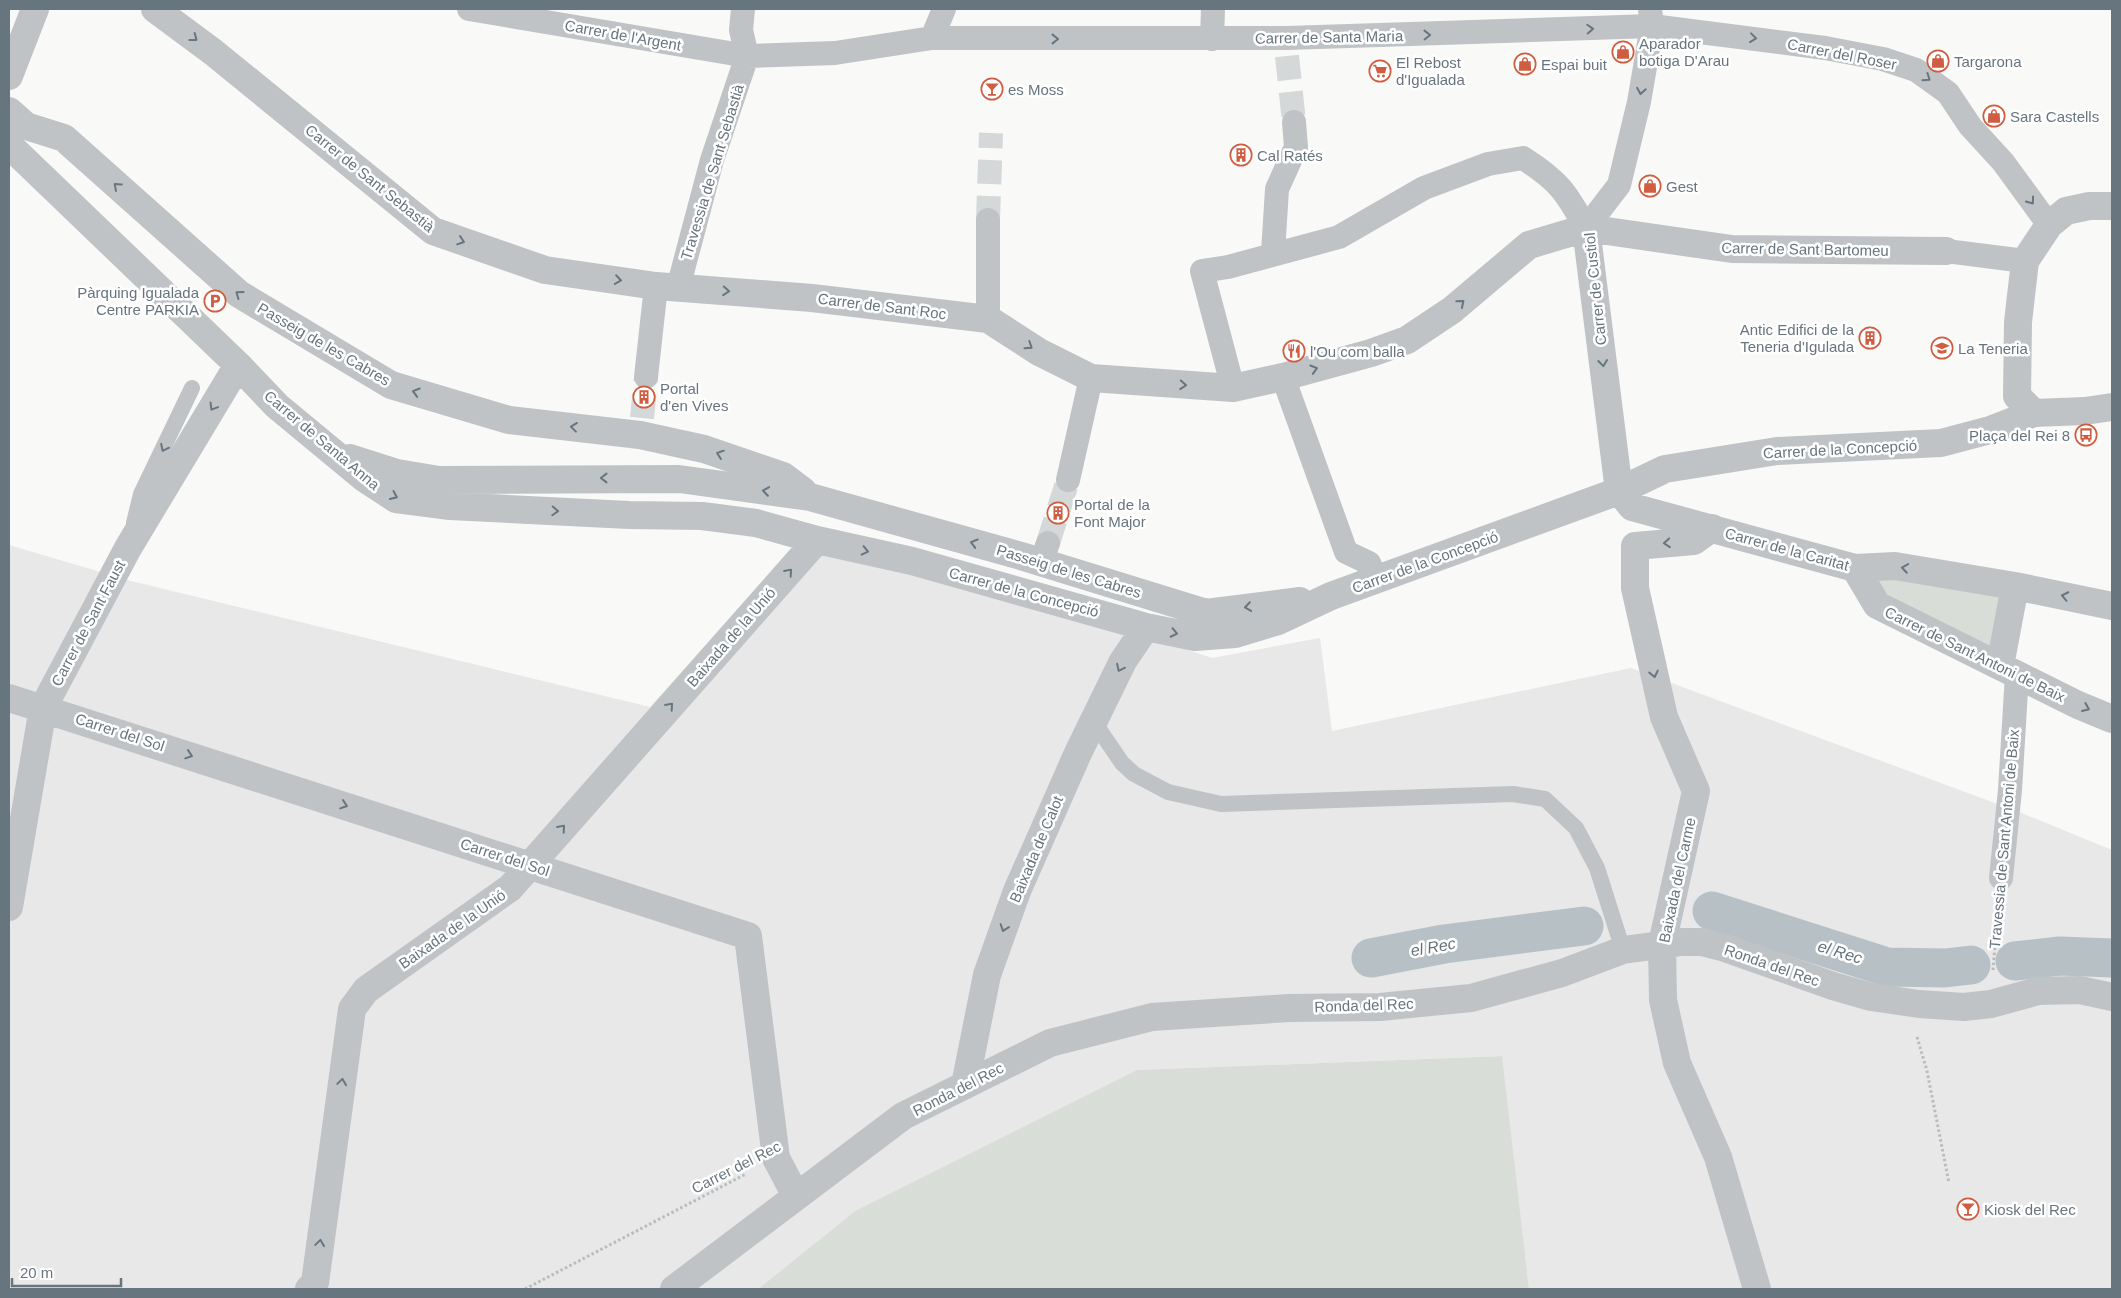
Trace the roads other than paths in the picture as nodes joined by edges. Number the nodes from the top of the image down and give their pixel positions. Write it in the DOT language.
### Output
graph roads {
  1 [pos="35,9"];
  2 [pos="154,9"];
  3 [pos="469,9"];
  4 [pos="743,9"];
  5 [pos="944,9"];
  6 [pos="1213,9"];
  7 [pos="1652,17"];
  8 [pos="932,38"];
  9 [pos="1212,39"];
  10 [pos="747,56"];
  11 [pos="9,76"];
  12 [pos="9,111"];
  13 [pos="1294,122"];
  14 [pos="9,145"];
  15 [pos="2112,206"];
  16 [pos="988,220"];
  17 [pos="2049,226"];
  18 [pos="1586,228"];
  19 [pos="1946,251"];
  20 [pos="1273,253"];
  21 [pos="2025,261"];
  22 [pos="667,287"];
  23 [pos="988,319"];
  24 [pos="238,365"];
  25 [pos="646,377"];
  26 [pos="1283,377"];
  27 [pos="1090,384"];
  28 [pos="192,388"];
  29 [pos="1233,388"];
  30 [pos="2112,406"];
  31 [pos="2034,413"];
  32 [pos="326,448"];
  33 [pos="1068,480"];
  34 [pos="1619,491"];
  35 [pos="810,497"];
  36 [pos="1712,528"];
  37 [pos="817,540"];
  38 [pos="128,548"];
  39 [pos="1854,568"];
  40 [pos="1376,579"];
  41 [pos="2014,586"];
  42 [pos="1331,596"];
  43 [pos="2112,606"];
  44 [pos="1146,627"];
  45 [pos="2009,670"];
  46 [pos="9,698"];
  47 [pos="43,708"];
  48 [pos="2112,719"];
  49 [pos="1094,722"];
  50 [pos="530,865"];
  51 [pos="2001,878"];
  52 [pos="9,907"];
  53 [pos="1662,944"];
  54 [pos="1622,950"];
  55 [pos="2112,997"];
  56 [pos="965,1085"];
  57 [pos="796,1196"];
  58 [pos="309,1289"];
  59 [pos="674,1289"];
  60 [pos="1757,1289"];
  1 -- 11 [label="street"];
  2 -- 22 [label="street, Carrer de Sant Sebastià, one-way"];
  3 -- 10 [label="street, Carrer de l'Argent"];
  4 -- 10 [label="street"];
  5 -- 8 [label="street"];
  6 -- 9 [label="street"];
  9 -- 7 [label="street, Carrer de Santa Maria, one-way"];
  7 -- 17 [label="street, Carrer del Roser, one-way"];
  7 -- 18 [label="street, Carrer de Custiol, one-way"];
  8 -- 9 [label="street, Carrer de Santa Maria, one-way"];
  8 -- 10 [label="street, Carrer de l'Argent"];
  10 -- 22 [label="street, Travessia de Sant Sebastià"];
  35 -- 12 [label="street, Passeig de les Cabres, one-way"];
  13 -- 20 [label="street"];
  14 -- 24 [label="street, Carrer de Santa Anna"];
  15 -- 17 [label="street"];
  16 -- 23 [label="street"];
  17 -- 21 [label="street"];
  18 -- 19 [label="street, Carrer de Sant Bartomeu"];
  18 -- 20 [label="street"];
  26 -- 18 [label="street, one-way"];
  18 -- 34 [label="street, Carrer de Custiol, one-way"];
  19 -- 21 [label="street, Carrer de Sant Bartomeu"];
  20 -- 29 [label="street"];
  21 -- 31 [label="street"];
  22 -- 23 [label="street, Carrer de Sant Roc, one-way"];
  22 -- 25 [label="street, Travessia de Sant Sebastià"];
  23 -- 27 [label="street, one-way"];
  24 -- 32 [label="street, Carrer de Santa Anna"];
  24 -- 38 [label="street, Carrer de Sant Faust, one-way"];
  26 -- 29 [label="street"];
  26 -- 40 [label="street"];
  27 -- 29 [label="street, one-way"];
  27 -- 33 [label="street"];
  28 -- 38 [label="lane, one-way"];
  30 -- 31 [label="street, Carrer de la Concepció"];
  31 -- 34 [label="street, Carrer de la Concepció"];
  35 -- 32 [label="street, Passeig de les Cabres, one-way"];
  32 -- 37 [label="street, Carrer de Santa Anna, one-way"];
  34 -- 36 [label="street, Carrer de la Caritat"];
  34 -- 40 [label="street, Carrer de la Concepció"];
  42 -- 35 [label="street, Passeig de les Cabres, one-way"];
  36 -- 39 [label="street, Carrer de la Caritat"];
  36 -- 53 [label="street, Baixada del Carme, one-way"];
  37 -- 44 [label="street, Carrer de la Concepció, one-way"];
  50 -- 37 [label="street, Baixada de la Unió, one-way"];
  38 -- 47 [label="street, Carrer de Sant Faust"];
  41 -- 39 [label="street, Carrer de la Caritat, one-way"];
  39 -- 45 [label="street, Carrer de Sant Antoni de Baix"];
  40 -- 42 [label="street, Carrer de la Concepció"];
  43 -- 41 [label="street, Carrer de la Caritat, one-way"];
  41 -- 45 [label="street, Travessia de Sant Antoni de Baix"];
  44 -- 42 [label="street, Carrer de la Concepció, one-way"];
  44 -- 49 [label="street, Baixada de Calot, one-way"];
  45 -- 48 [label="street, Carrer de Sant Antoni de Baix, one-way"];
  45 -- 51 [label="street, Travessia de Sant Antoni de Baix"];
  46 -- 47 [label="street, Carrer del Sol"];
  47 -- 50 [label="street, Carrer del Sol, one-way"];
  47 -- 52 [label="street, Carrer de Sant Faust"];
  49 -- 54 [label="lane"];
  49 -- 56 [label="street, Baixada de Calot, one-way"];
  50 -- 57 [label="street, Carrer del Sol"];
  58 -- 50 [label="street, Baixada de la Unió, one-way"];
  53 -- 54 [label="street, Ronda del Rec"];
  53 -- 55 [label="street, Ronda del Rec"];
  53 -- 60 [label="street, Baixada del Carme"];
  54 -- 56 [label="street, Ronda del Rec"];
  56 -- 57 [label="street, Ronda del Rec"];
  57 -- 59 [label="street, Ronda del Rec"];
}
